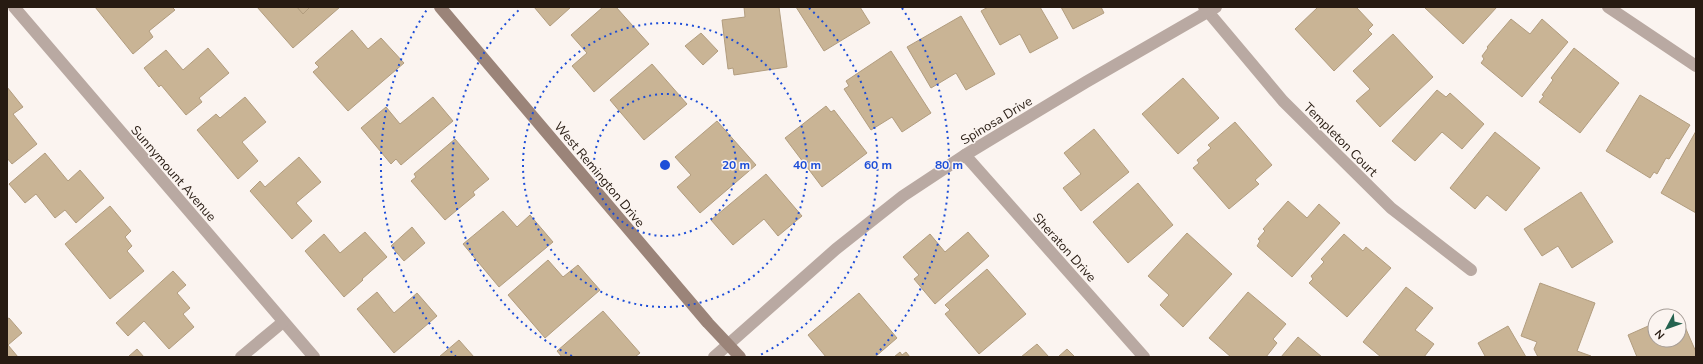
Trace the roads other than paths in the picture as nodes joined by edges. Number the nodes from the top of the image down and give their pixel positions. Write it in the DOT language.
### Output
graph roads {
  1 [pos="14,7"];
  2 [pos="440,7"];
  3 [pos="1608,7"];
  4 [pos="1209,8"];
  5 [pos="1696,66"];
  6 [pos="965,155"];
  7 [pos="1471,270"];
  8 [pos="283,322"];
  9 [pos="729,344"];
  10 [pos="241,357"];
  11 [pos="314,357"];
  12 [pos="714,357"];
  13 [pos="740,357"];
  14 [pos="1144,357"];
  1 -- 8 [label="street, Sunnymount Avenue"];
  2 -- 9 [label="street, West Remington Drive"];
  3 -- 5 [label="street"];
  4 -- 6 [label="street, Spinosa Drive"];
  4 -- 7 [label="street, Templeton Court"];
  6 -- 9 [label="street, Spinosa Drive"];
  6 -- 14 [label="street, Sheraton Drive"];
  8 -- 10 [label="street"];
  8 -- 11 [label="street, Sunnymount Avenue"];
  9 -- 12 [label="street, Spinosa Drive"];
  9 -- 13 [label="street, West Remington Drive"];
}
